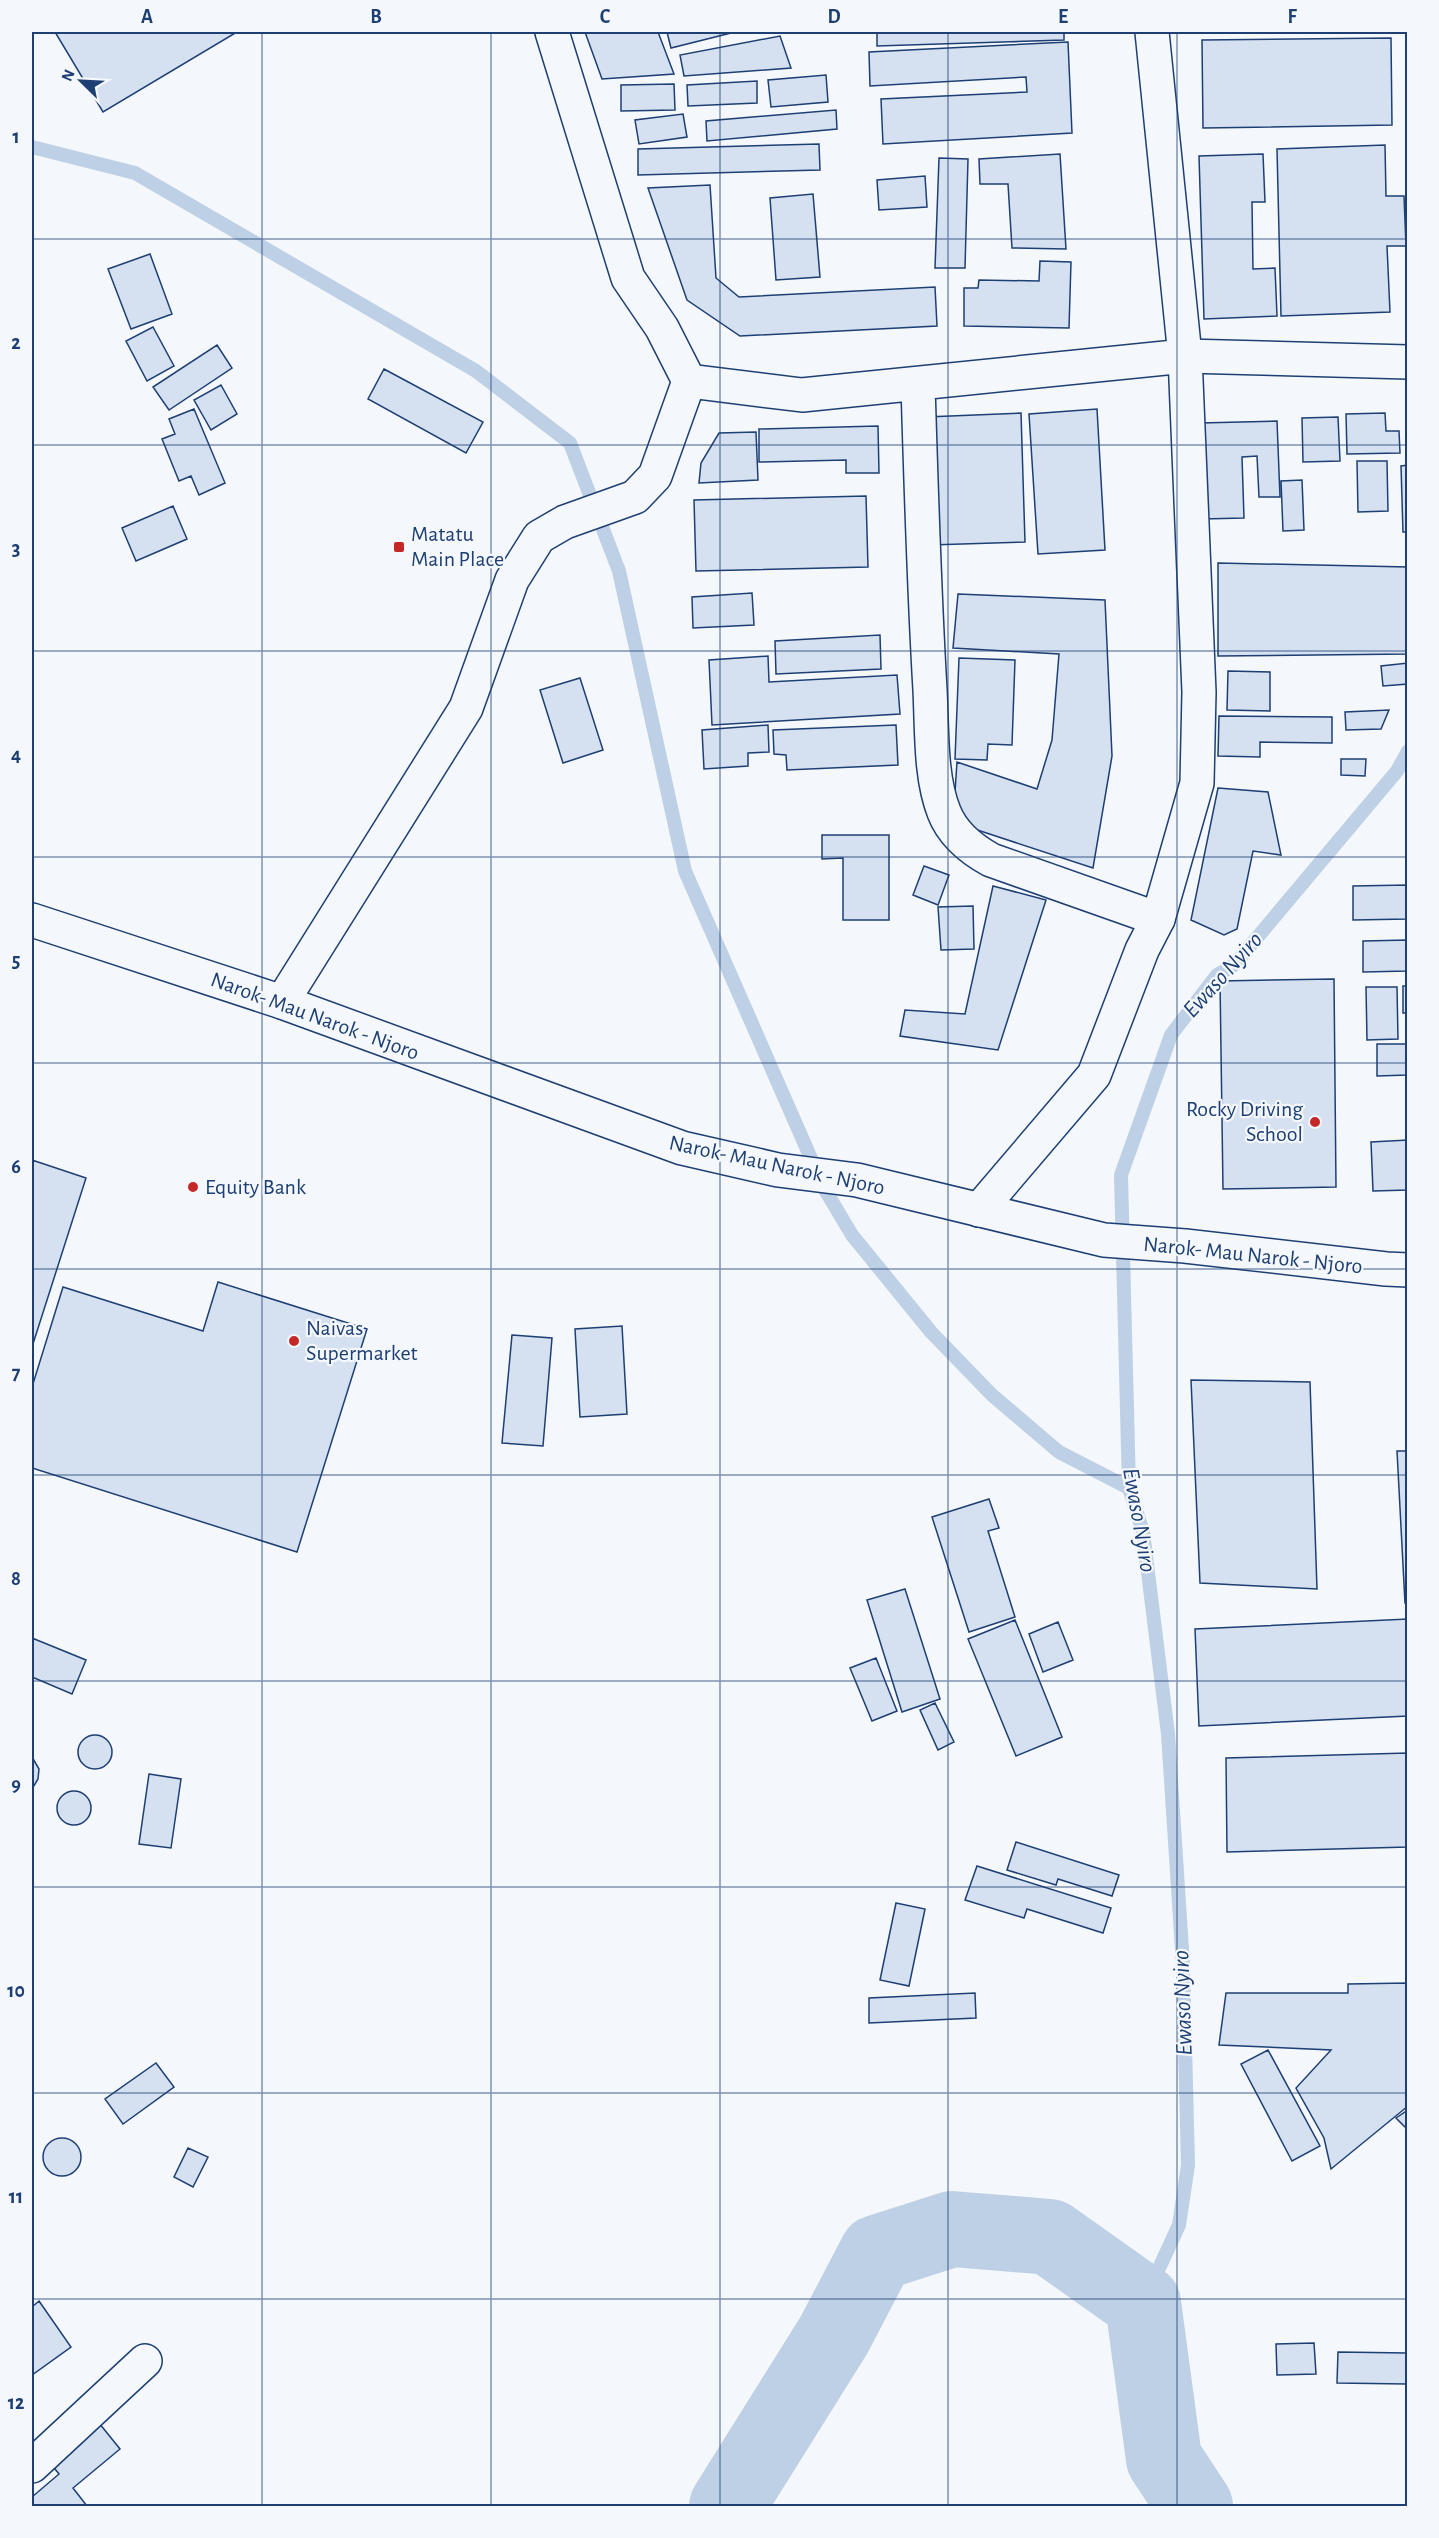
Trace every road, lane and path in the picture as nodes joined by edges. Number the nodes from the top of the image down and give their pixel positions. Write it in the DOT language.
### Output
graph roads {
  1 [pos="552,32"];
  2 [pos="1152,32"];
  3 [pos="1185,356"];
  4 [pos="1407,362"];
  5 [pos="689,381"];
  6 [pos="918,384"];
  7 [pos="1158,919"];
  8 [pos="32,920"];
  9 [pos="282,1002"];
  10 [pos="978,1210"];
  11 [pos="1407,1270"];
  12 [pos="145,2361"];
  13 [pos="32,2466"];
  1 -- 5 [label="main road"];
  2 -- 3 [label="main road"];
  3 -- 4 [label="main road"];
  3 -- 6 [label="main road"];
  3 -- 7 [label="main road"];
  5 -- 6 [label="main road"];
  5 -- 9 [label="main road"];
  6 -- 7 [label="main road"];
  7 -- 10 [label="main road"];
  8 -- 9 [label="main road, Narok- Mau Narok - Njoro"];
  9 -- 10 [label="main road, Narok- Mau Narok - Njoro"];
  10 -- 11 [label="main road, Narok- Mau Narok - Njoro"];
  12 -- 13 [label="main road"];
}
